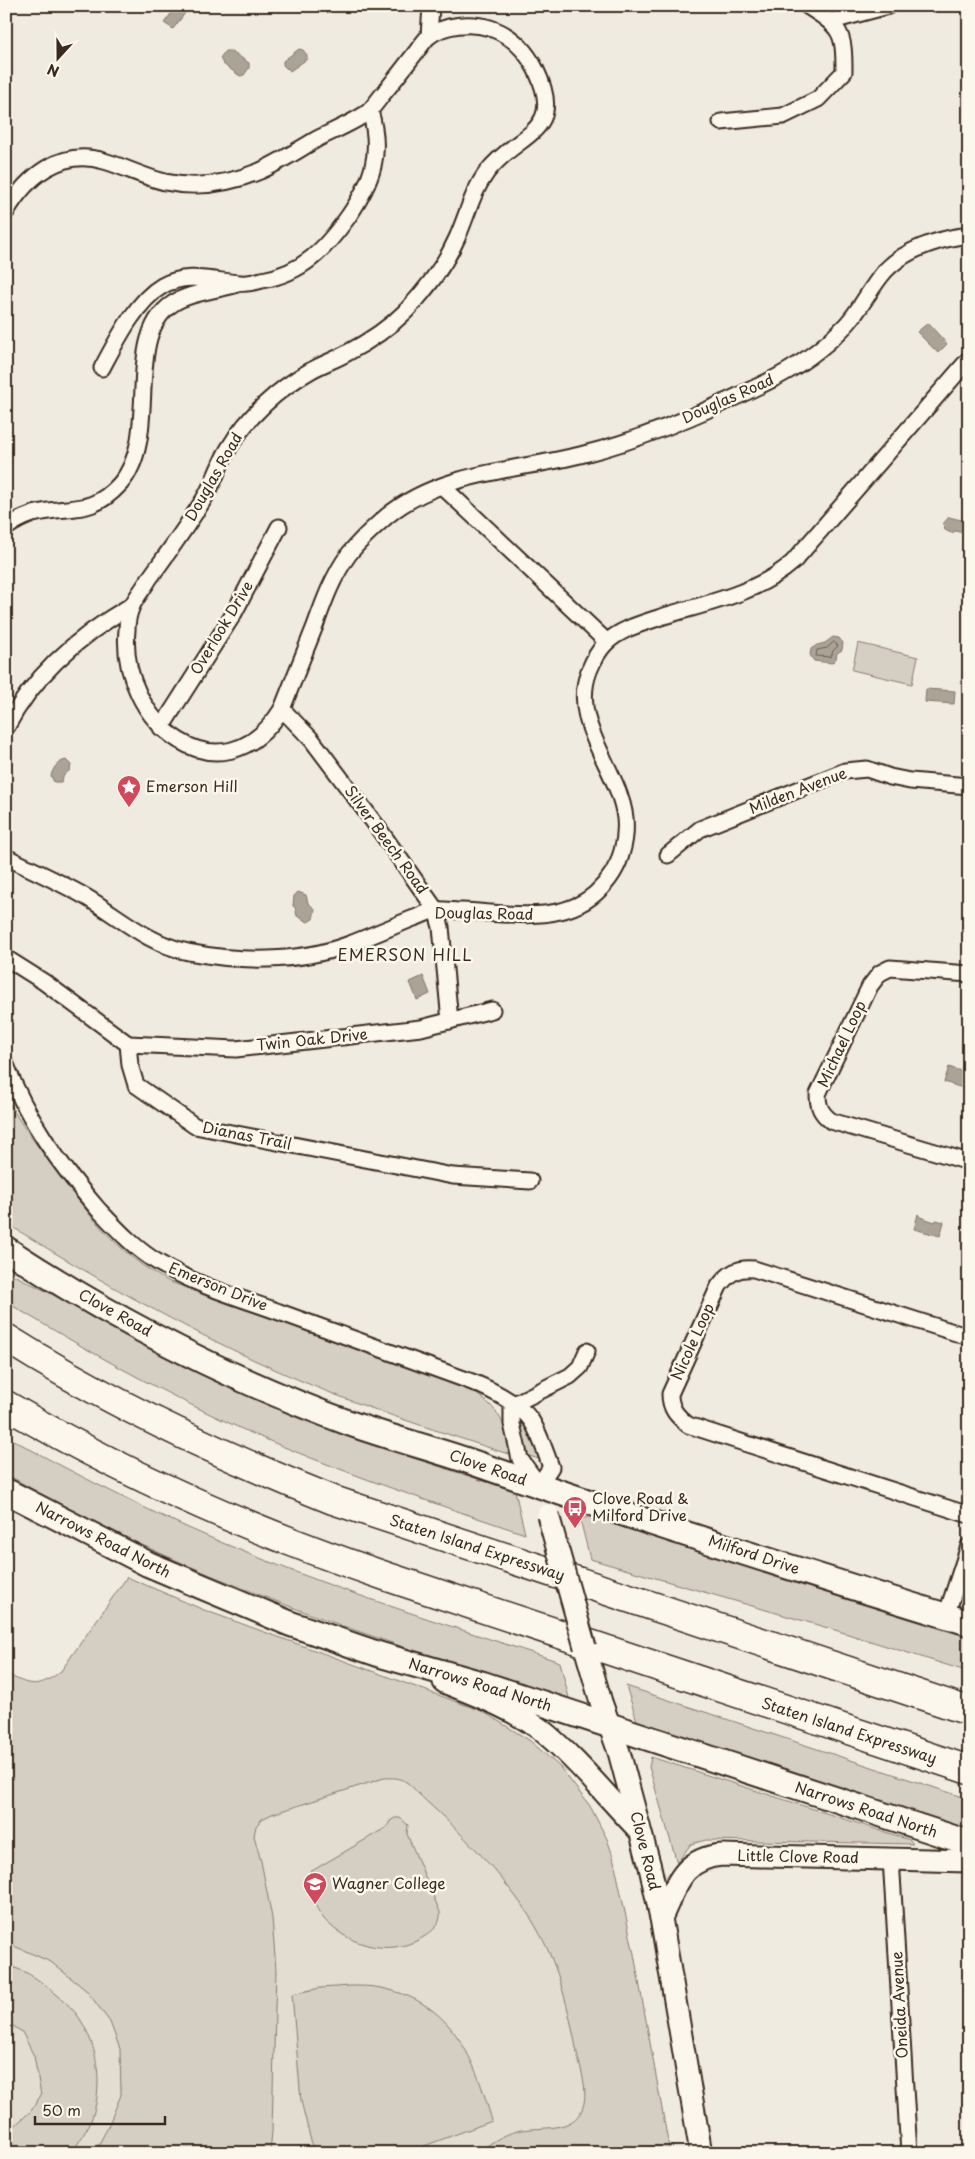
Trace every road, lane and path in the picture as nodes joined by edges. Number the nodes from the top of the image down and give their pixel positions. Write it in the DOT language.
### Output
graph roads {
  1 [pos="431,6"];
  2 [pos="807,6"];
  3 [pos="888,6"];
  4 [pos="832,21"];
  5 [pos="429,36"];
  6 [pos="370,111"];
  7 [pos="721,122"];
  8 [pos="6,212"];
  9 [pos="969,235"];
  10 [pos="242,283"];
  11 [pos="969,359"];
  12 [pos="102,368"];
  13 [pos="442,486"];
  14 [pos="279,527"];
  15 [pos="6,528"];
  16 [pos="132,605"];
  17 [pos="607,642"];
  18 [pos="282,709"];
  19 [pos="6,728"];
  20 [pos="161,728"];
  21 [pos="969,786"];
  22 [pos="668,855"];
  23 [pos="6,858"];
  24 [pos="436,910"];
  25 [pos="6,958"];
  26 [pos="969,974"];
  27 [pos="492,1010"];
  28 [pos="450,1021"];
  29 [pos="128,1044"];
  30 [pos="6,1065"];
  31 [pos="969,1162"];
  32 [pos="530,1181"];
  33 [pos="6,1249"];
  34 [pos="969,1337"];
  35 [pos="6,1338"];
  36 [pos="587,1351"];
  37 [pos="6,1405"];
  38 [pos="512,1405"];
  39 [pos="539,1485"];
  40 [pos="6,1491"];
  41 [pos="969,1515"];
  42 [pos="969,1546"];
  43 [pos="946,1616"];
  44 [pos="969,1623"];
  45 [pos="381,1655"];
  46 [pos="969,1711"];
  47 [pos="610,1726"];
  48 [pos="969,1770"];
  49 [pos="642,1833"];
  50 [pos="969,1843"];
  51 [pos="891,1858"];
  52 [pos="969,1861"];
  53 [pos="661,1918"];
  54 [pos="701,2153"];
  55 [pos="909,2153"];
  1 -- 5 [label="street"];
  2 -- 4 [label="street"];
  3 -- 4 [label="street"];
  4 -- 7 [label="street"];
  5 -- 6 [label="street"];
  5 -- 16 [label="street, Douglas Road"];
  6 -- 8 [label="street"];
  6 -- 10 [label="street"];
  9 -- 13 [label="street, Douglas Road"];
  10 -- 12 [label="street"];
  10 -- 15 [label="street"];
  11 -- 17 [label="street, Douglas Road"];
  13 -- 17 [label="street"];
  13 -- 18 [label="street, Douglas Road"];
  14 -- 20 [label="street, Overlook Drive"];
  16 -- 19 [label="street"];
  16 -- 20 [label="street, Douglas Road"];
  17 -- 24 [label="street, Douglas Road"];
  18 -- 20 [label="street, Douglas Road"];
  18 -- 24 [label="street, Silver Beech Road"];
  21 -- 22 [label="street, Milden Avenue"];
  23 -- 24 [label="street, Douglas Road"];
  24 -- 28 [label="street, Silver Beech Road"];
  25 -- 29 [label="street"];
  26 -- 31 [label="street, Michael Loop"];
  27 -- 28 [label="street, Twin Oak Drive"];
  28 -- 29 [label="street, Twin Oak Drive"];
  29 -- 32 [label="street, Dianas Trail"];
  30 -- 38 [label="street, Emerson Drive"];
  33 -- 39 [label="main road, Clove Road"];
  34 -- 41 [label="street, Nicole Loop"];
  35 -- 46 [label="highway, Staten Island Expressway"];
  36 -- 38 [label="street"];
  37 -- 48 [label="highway, Staten Island Expressway"];
  38 -- 39 [label="street"];
  38 -- 39 [label="street, Emerson Drive"];
  39 -- 43 [label="main road, Milford Drive"];
  39 -- 47 [label="main road, Clove Road, bridge"];
  40 -- 45 [label="main road, Narrows Road North"];
  42 -- 43 [label="street"];
  43 -- 44 [label="main road, Milford Drive"];
  45 -- 47 [label="main road, Narrows Road North"];
  45 -- 49 [label="main road"];
  47 -- 49 [label="main road, Clove Road"];
  47 -- 50 [label="main road, Narrows Road North"];
  49 -- 53 [label="main road, Clove Road"];
  51 -- 52 [label="main road, Little Clove Road"];
  51 -- 53 [label="main road, Little Clove Road"];
  51 -- 55 [label="street, Oneida Avenue"];
  53 -- 54 [label="main road, Clove Road"];
}
